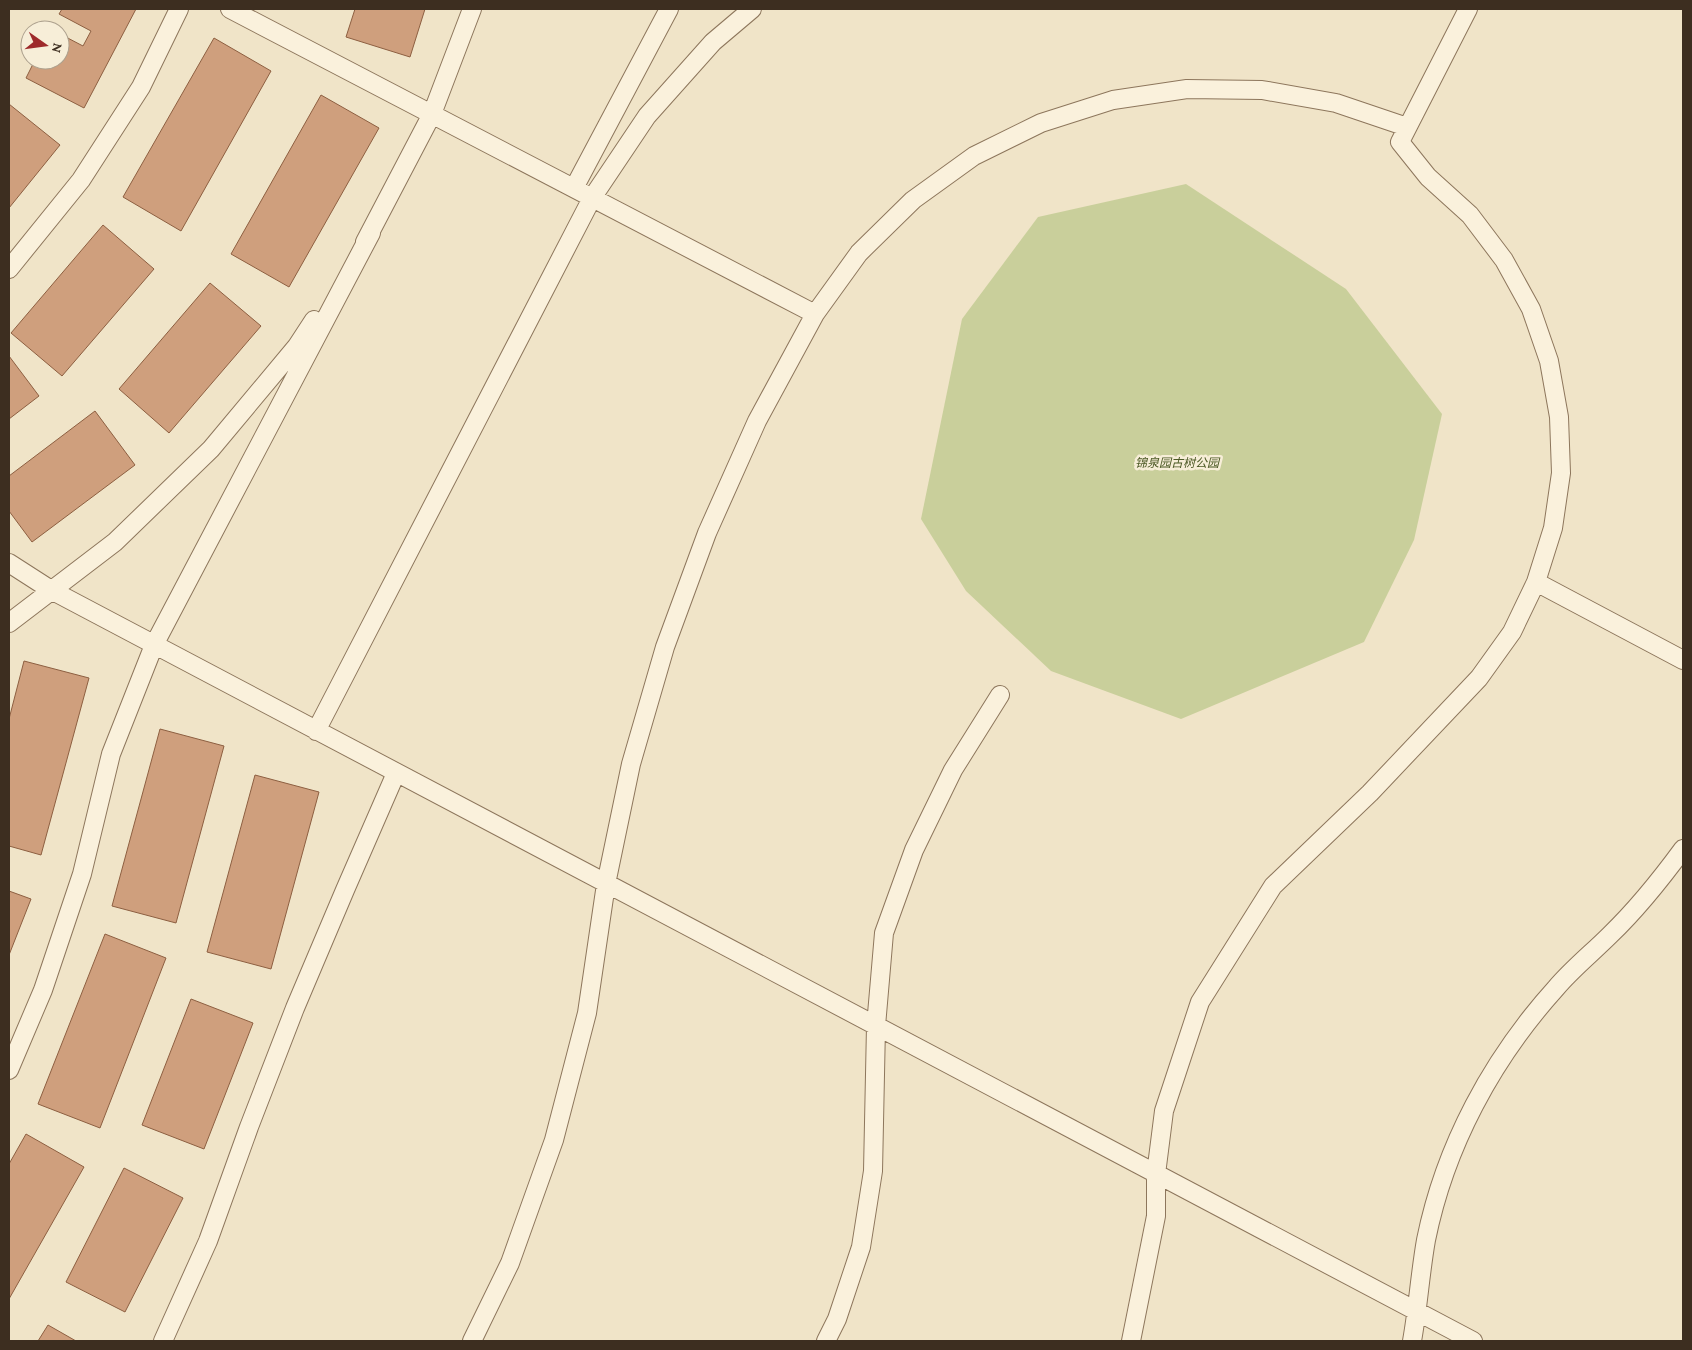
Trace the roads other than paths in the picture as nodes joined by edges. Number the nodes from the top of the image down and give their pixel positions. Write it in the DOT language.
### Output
graph roads {
  1 [pos="179,9"];
  2 [pos="230,9"];
  3 [pos="472,9"];
  4 [pos="669,9"];
  5 [pos="752,9"];
  6 [pos="1468,9"];
  7 [pos="432,114"];
  8 [pos="1407,127"];
  9 [pos="574,188"];
  10 [pos="592,198"];
  11 [pos="371,234"];
  12 [pos="9,268"];
  13 [pos="815,314"];
  14 [pos="9,563"];
  15 [pos="1536,582"];
  16 [pos="51,590"];
  17 [pos="9,623"];
  18 [pos="154,645"];
  19 [pos="1683,660"];
  20 [pos="1000,695"];
  21 [pos="316,731"];
  22 [pos="396,773"];
  23 [pos="1683,849"];
  24 [pos="606,884"];
  25 [pos="876,1026"];
  26 [pos="9,1070"];
  27 [pos="1156,1174"];
  28 [pos="1417,1312"];
  29 [pos="163,1341"];
  30 [pos="472,1341"];
  31 [pos="826,1341"];
  32 [pos="1131,1341"];
  33 [pos="1412,1341"];
  34 [pos="1473,1341"];
  1 -- 12 [label="lane"];
  2 -- 7 [label="lane"];
  3 -- 7 [label="lane"];
  4 -- 9 [label="lane"];
  5 -- 10 [label="lane"];
  6 -- 8 [label="lane"];
  7 -- 9 [label="lane"];
  7 -- 11 [label="lane"];
  8 -- 13 [label="lane"];
  8 -- 15 [label="lane"];
  9 -- 10 [label="lane"];
  10 -- 13 [label="lane"];
  10 -- 21 [label="lane"];
  11 -- 16 [label="lane"];
  11 -- 18 [label="lane"];
  13 -- 24 [label="lane"];
  14 -- 16 [label="lane"];
  15 -- 19 [label="lane"];
  15 -- 27 [label="lane"];
  16 -- 17 [label="lane"];
  16 -- 18 [label="lane"];
  18 -- 21 [label="lane"];
  18 -- 26 [label="lane"];
  20 -- 25 [label="lane"];
  21 -- 22 [label="lane"];
  22 -- 24 [label="lane"];
  22 -- 29 [label="lane"];
  23 -- 28 [label="lane"];
  24 -- 25 [label="lane"];
  24 -- 30 [label="lane"];
  25 -- 27 [label="lane"];
  25 -- 31 [label="lane"];
  27 -- 28 [label="lane"];
  27 -- 32 [label="lane"];
  28 -- 33 [label="lane"];
  28 -- 34 [label="lane"];
}
